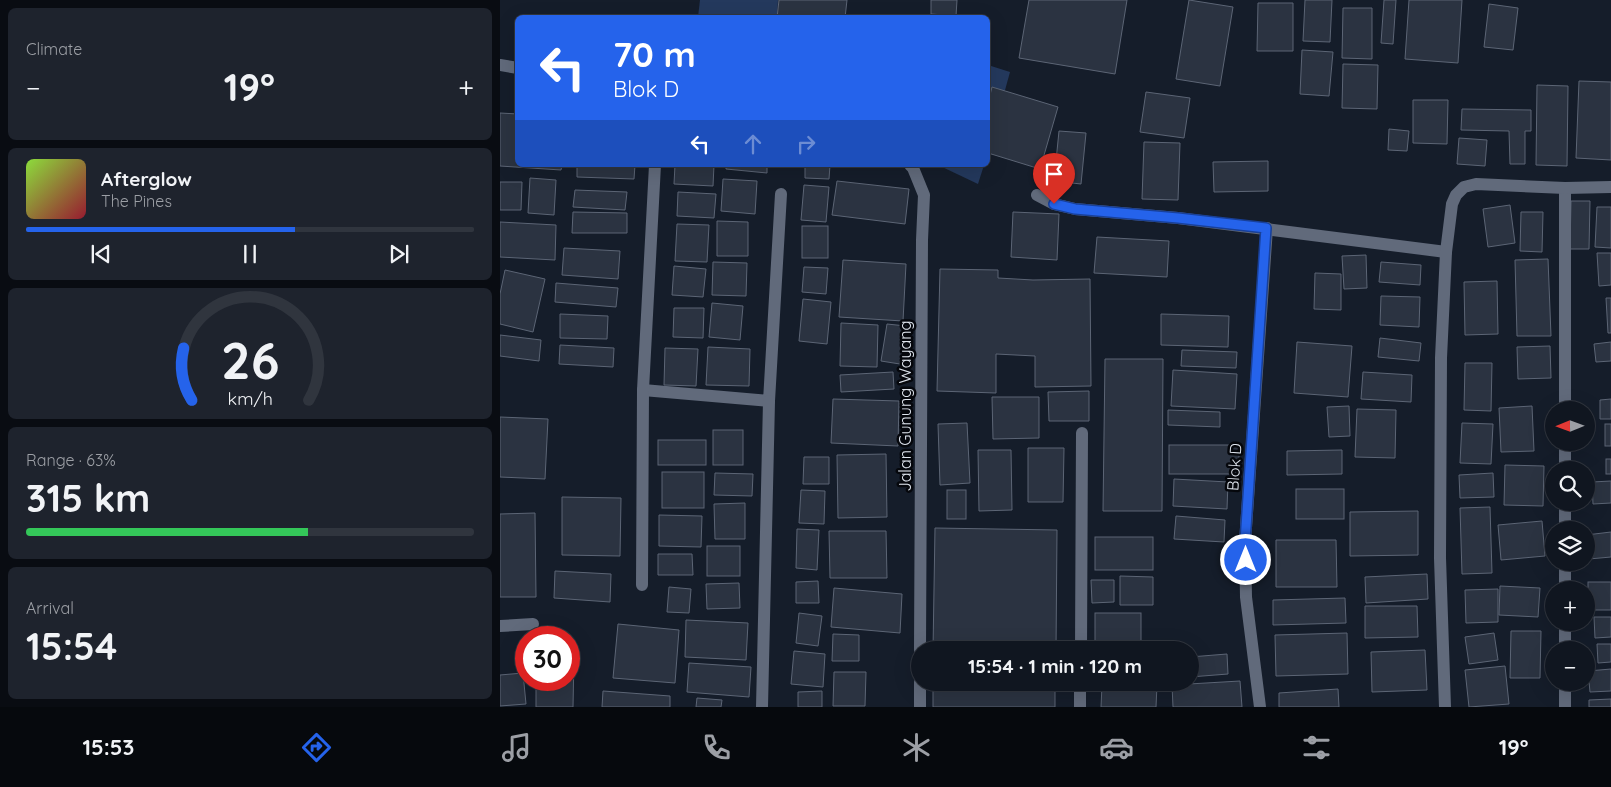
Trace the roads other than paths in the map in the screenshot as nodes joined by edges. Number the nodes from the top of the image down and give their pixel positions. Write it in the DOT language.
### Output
graph roads {
  1 [pos="500,65"];
  2 [pos="515,68"];
  3 [pos="655,167"];
  4 [pos="912,167"];
  5 [pos="1611,187"];
  6 [pos="1565,188"];
  7 [pos="781,194"];
  8 [pos="1037,195"];
  9 [pos="1266,228"];
  10 [pos="1446,252"];
  11 [pos="643,390"];
  12 [pos="768,401"];
  13 [pos="1565,401"];
  14 [pos="1082,433"];
  15 [pos="642,585"];
  16 [pos="533,624"];
  17 [pos="500,626"];
  18 [pos="920,641"];
  19 [pos="1081,641"];
  20 [pos="920,691"];
  21 [pos="1080,691"];
  22 [pos="1565,691"];
  23 [pos="762,707"];
  24 [pos="920,707"];
  25 [pos="1080,707"];
  26 [pos="1260,707"];
  27 [pos="1445,707"];
  28 [pos="1565,707"];
  1 -- 2 [label="street"];
  3 -- 11 [label="street"];
  4 -- 18 [label="street, Jalan Gunung Wayang"];
  5 -- 6 [label="street"];
  6 -- 10 [label="street"];
  6 -- 13 [label="street"];
  7 -- 12 [label="street"];
  8 -- 9 [label="street"];
  9 -- 10 [label="street"];
  9 -- 26 [label="street, Blok D"];
  10 -- 27 [label="street"];
  11 -- 12 [label="street"];
  11 -- 15 [label="street"];
  12 -- 23 [label="street"];
  14 -- 19 [label="street"];
  16 -- 17 [label="street"];
  20 -- 24 [label="street"];
  21 -- 25 [label="street"];
  22 -- 28 [label="street"];
}
